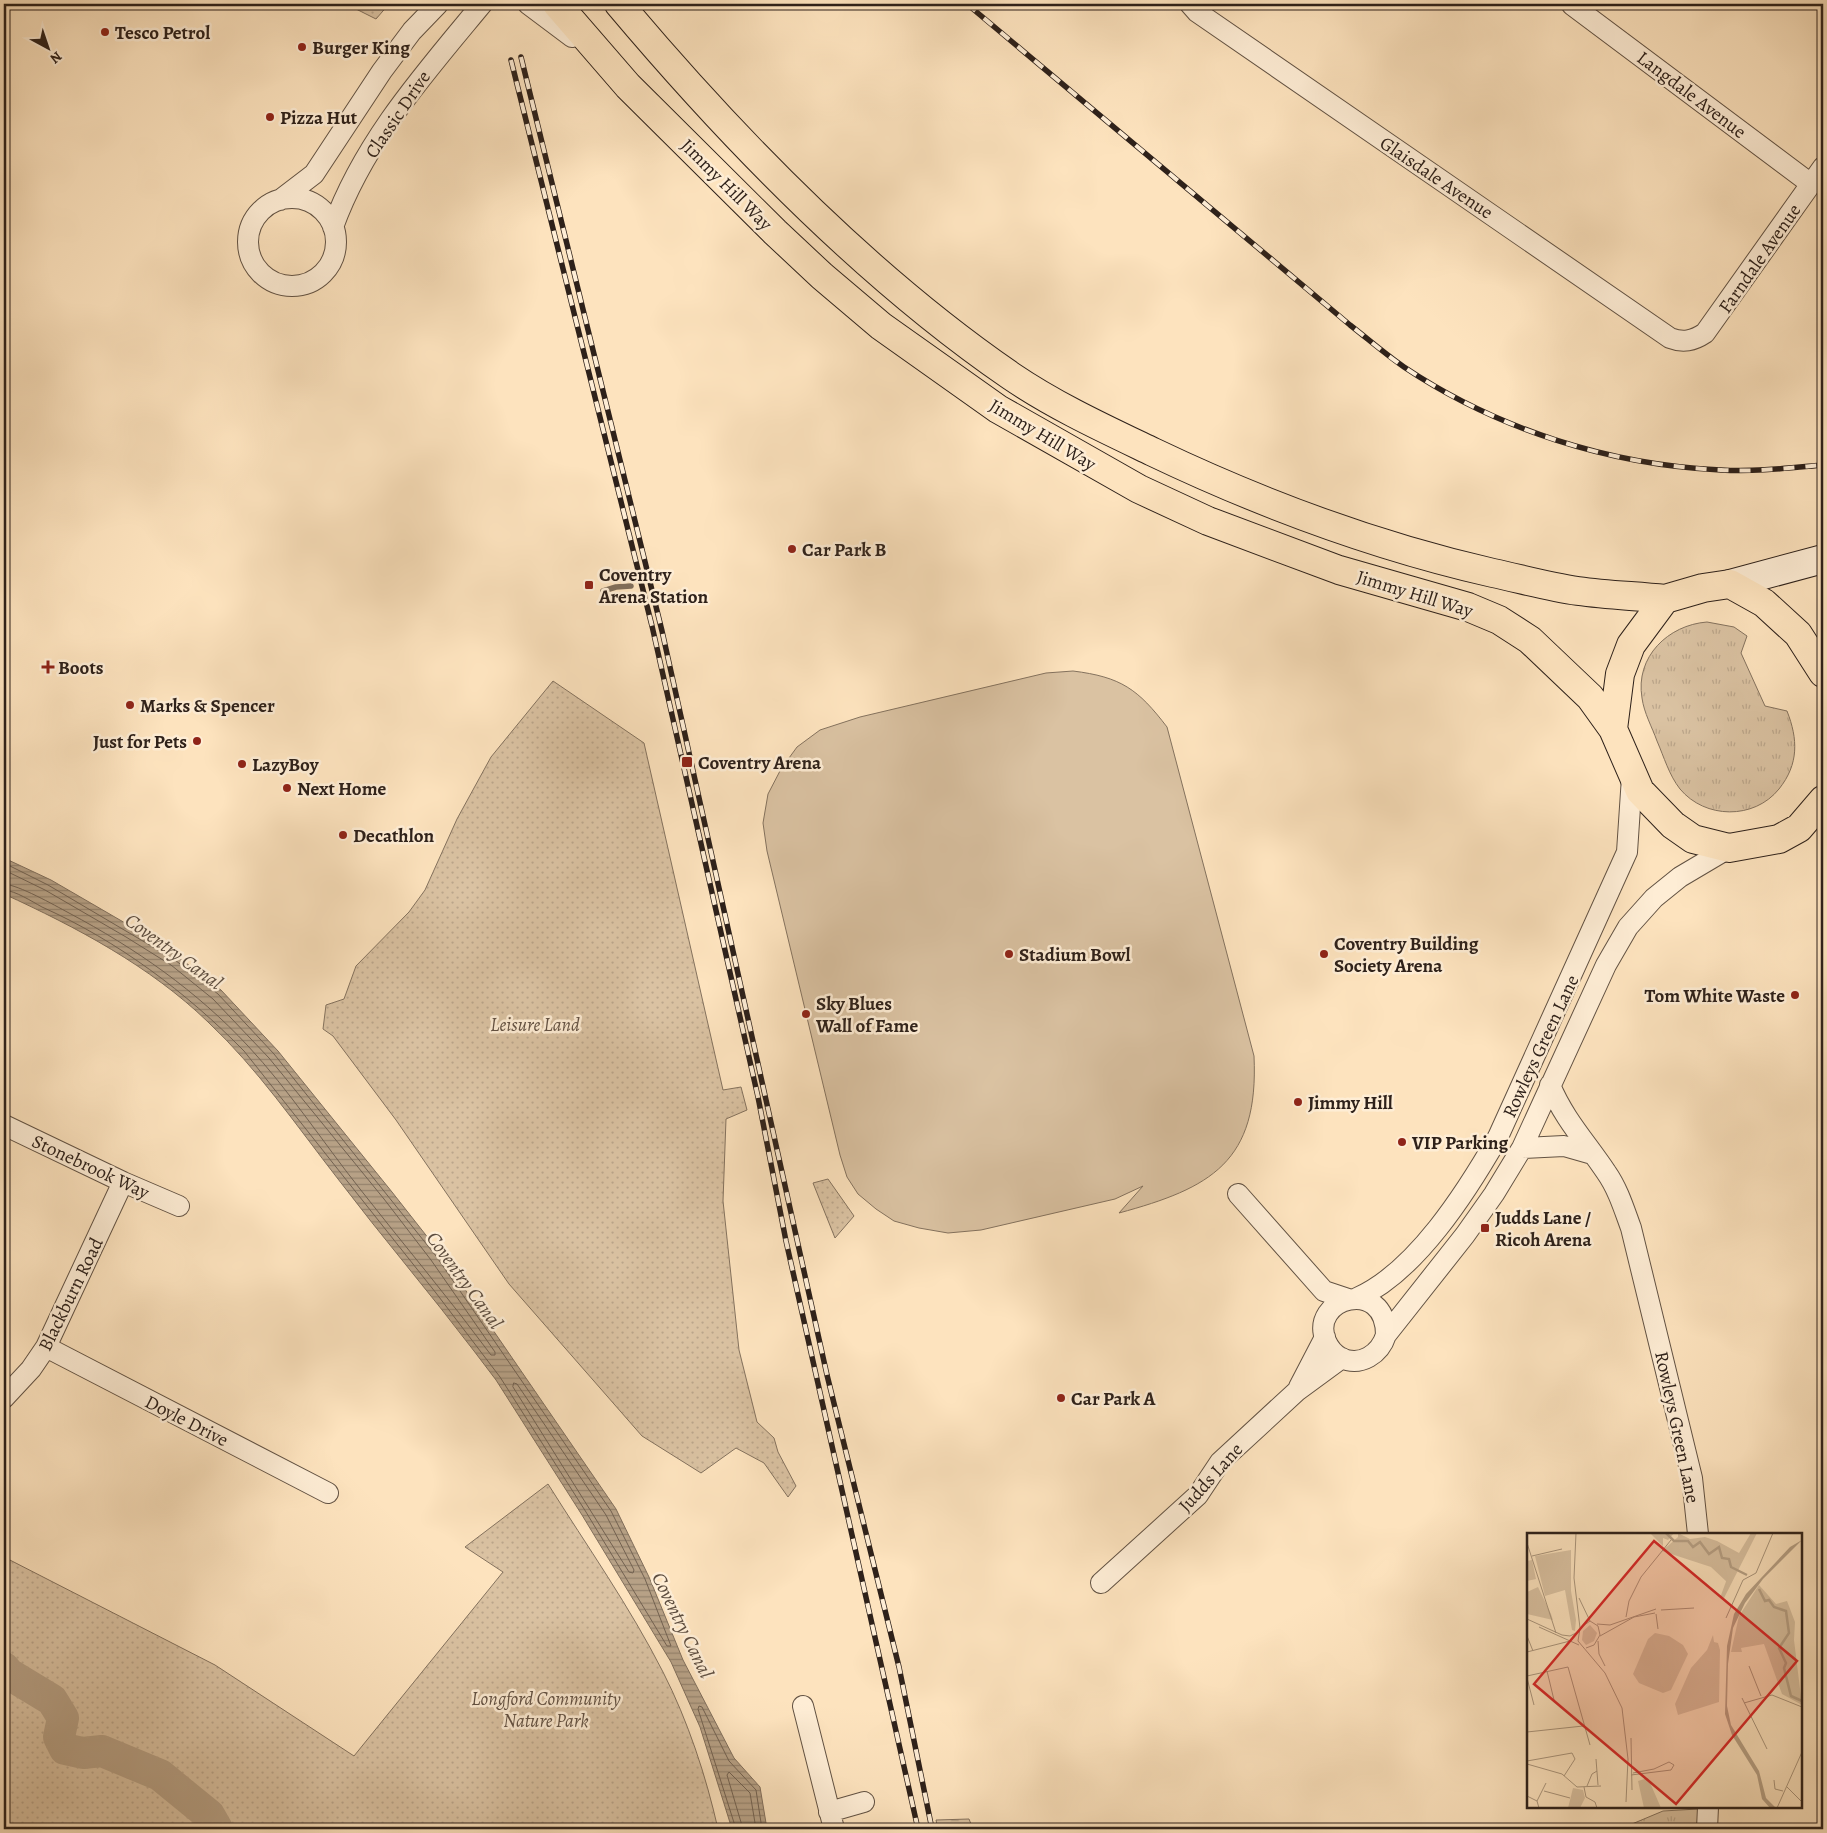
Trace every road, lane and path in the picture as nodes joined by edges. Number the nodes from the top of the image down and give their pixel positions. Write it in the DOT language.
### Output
graph roads {
  1 [pos="528,4"];
  2 [pos="557,4"];
  3 [pos="571,4"];
  4 [pos="619,4"];
  5 [pos="1190,4"];
  6 [pos="1572,5"];
  7 [pos="483,6"];
  8 [pos="434,7"];
  9 [pos="628,86"];
  10 [pos="1823,168"];
  11 [pos="1811,184"];
  12 [pos="280,200"];
  13 [pos="333,227"];
  14 [pos="1688,341"];
  15 [pos="1819,559"];
  16 [pos="1730,584"];
  17 [pos="1665,599"];
  18 [pos="1823,665"];
  19 [pos="1613,729"];
  20 [pos="1632,777"];
  21 [pos="1823,800"];
  22 [pos="1811,831"];
  23 [pos="1729,848"];
  24 [pos="1550,1085"];
  25 [pos="4,1125"];
  26 [pos="1522,1148"];
  27 [pos="1592,1154"];
  28 [pos="124,1182"];
  29 [pos="1238,1194"];
  30 [pos="179,1206"];
  31 [pos="1281,1246"];
  32 [pos="1353,1299"];
  33 [pos="1324,1330"];
  34 [pos="1386,1335"];
  35 [pos="46,1347"];
  36 [pos="1342,1358"];
  37 [pos="1297,1391"];
  38 [pos="4,1398"];
  39 [pos="328,1493"];
  40 [pos="1698,1533"];
  41 [pos="1101,1583"];
  42 [pos="803,1706"];
  43 [pos="864,1802"];
  44 [pos="1708,1808"];
  45 [pos="831,1820"];
  46 [pos="1708,1829"];
  1 -- 9 [label="street"];
  2 -- 9 [label="highway, Jimmy Hill Way"];
  3 -- 9 [label="highway"];
  4 -- 17 [label="highway, Jimmy Hill Way"];
  5 -- 14 [label="street, Glaisdale Avenue"];
  6 -- 11 [label="street, Langdale Avenue"];
  7 -- 13 [label="street, Classic Drive"];
  8 -- 12 [label="street"];
  9 -- 19 [label="highway, Jimmy Hill Way"];
  10 -- 11 [label="street, Farndale Avenue"];
  11 -- 14 [label="street, Farndale Avenue"];
  12 -- 13 [label="street"];
  12 -- 13 [label="street"];
  15 -- 16 [label="street"];
  16 -- 17 [label="highway"];
  16 -- 18 [label="highway"];
  17 -- 19 [label="highway"];
  19 -- 20 [label="highway"];
  20 -- 23 [label="highway"];
  20 -- 32 [label="street, Rowleys Green Lane"];
  21 -- 22 [label="highway"];
  22 -- 23 [label="highway"];
  23 -- 24 [label="street, Rowleys Green Lane"];
  24 -- 26 [label="street, Rowleys Green Lane"];
  24 -- 27 [label="street, Rowleys Green Lane"];
  25 -- 28 [label="street, Stonebrook Way"];
  26 -- 27 [label="street, Rowleys Green Lane"];
  26 -- 34 [label="street, Rowleys Green Lane"];
  27 -- 40 [label="street, Rowleys Green Lane"];
  28 -- 30 [label="street, Stonebrook Way"];
  28 -- 35 [label="street, Blackburn Road"];
  29 -- 31 [label="street"];
  31 -- 32 [label="street"];
  31 -- 33 [label="street"];
  32 -- 33 [label="street"];
  32 -- 34 [label="street"];
  33 -- 36 [label="street"];
  33 -- 37 [label="street, Judds Lane"];
  34 -- 36 [label="street"];
  35 -- 38 [label="street, Blackburn Road"];
  35 -- 39 [label="street, Doyle Drive"];
  36 -- 37 [label="street, Judds Lane"];
  37 -- 41 [label="street, Judds Lane"];
  42 -- 45 [label="street"];
  43 -- 45 [label="street"];
  44 -- 46 [label="street"];
}
